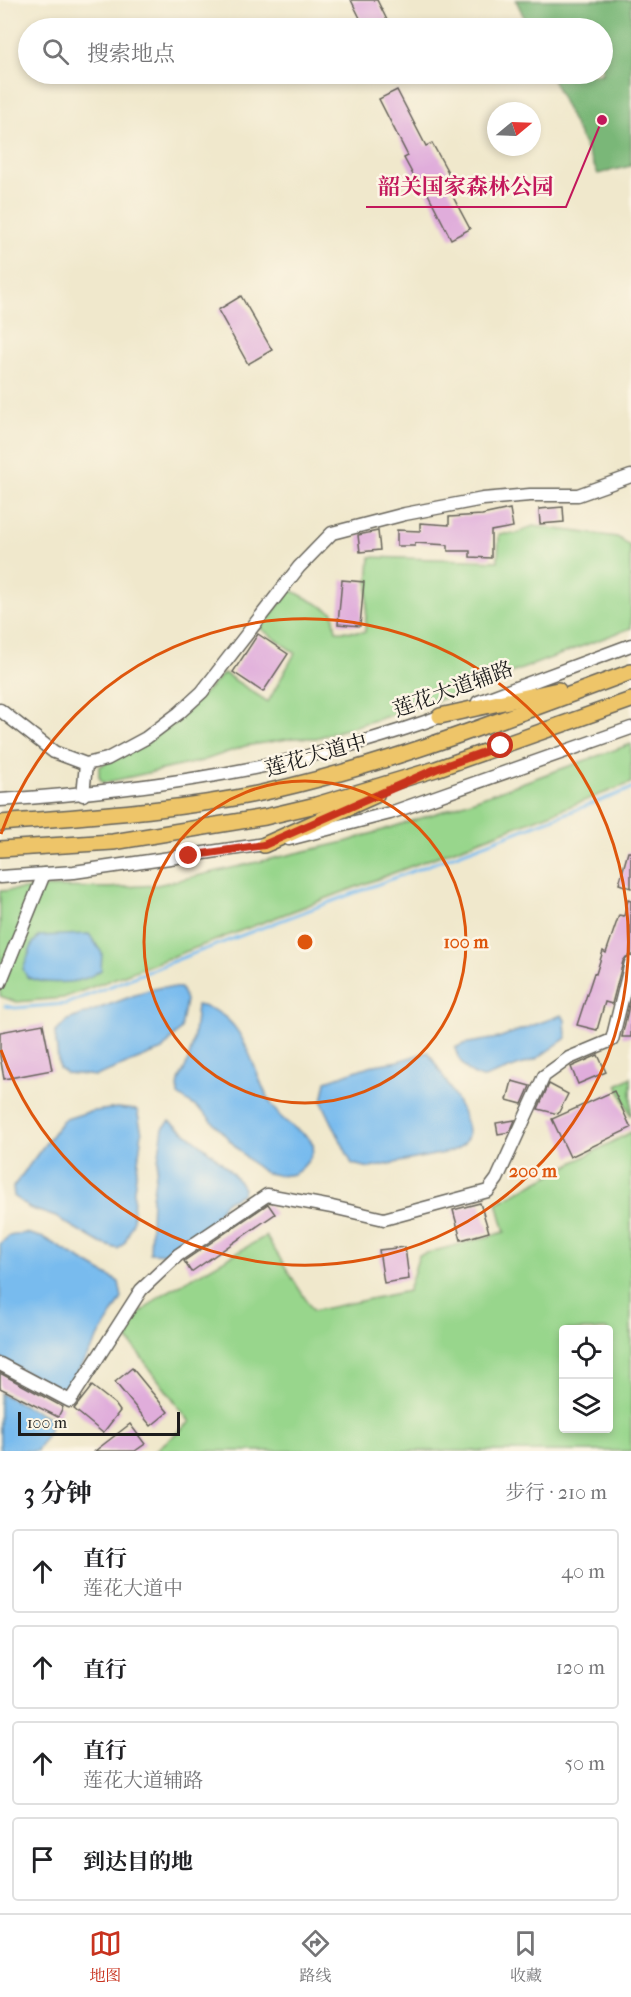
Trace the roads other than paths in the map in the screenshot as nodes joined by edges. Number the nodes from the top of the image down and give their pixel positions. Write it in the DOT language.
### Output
graph roads {
  1 [pos="631,476"];
  2 [pos="631,645"];
  3 [pos="631,672"];
  4 [pos="614,678"];
  5 [pos="631,700"];
  6 [pos="0,710"];
  7 [pos="440,717"];
  8 [pos="631,728"];
  9 [pos="86,764"];
  10 [pos="436,769"];
  11 [pos="83,795"];
  12 [pos="0,800"];
  13 [pos="110,814"];
  14 [pos="0,823"];
  15 [pos="113,842"];
  16 [pos="264,845"];
  17 [pos="0,849"];
  18 [pos="44,874"];
  19 [pos="0,877"];
  20 [pos="631,963"];
  21 [pos="0,983"];
  22 [pos="0,1364"];
  1 -- 9 [label="street"];
  2 -- 7 [label="street, 莲花大道辅路"];
  3 -- 4 [label="main road, 莲花大道中"];
  4 -- 7 [label="main road"];
  4 -- 13 [label="main road, 莲花大道中"];
  5 -- 10 [label="main road"];
  6 -- 9 [label="street"];
  7 -- 11 [label="street, 莲花大道辅路"];
  8 -- 16 [label="street"];
  9 -- 11 [label="street"];
  10 -- 15 [label="main road"];
  10 -- 16 [label="main road"];
  11 -- 12 [label="street, 莲花大道辅路"];
  13 -- 14 [label="main road, 莲花大道中"];
  13 -- 15 [label="main road"];
  15 -- 17 [label="main road"];
  16 -- 18 [label="street"];
  18 -- 19 [label="street"];
  18 -- 21 [label="street"];
  20 -- 22 [label="street"];
}
